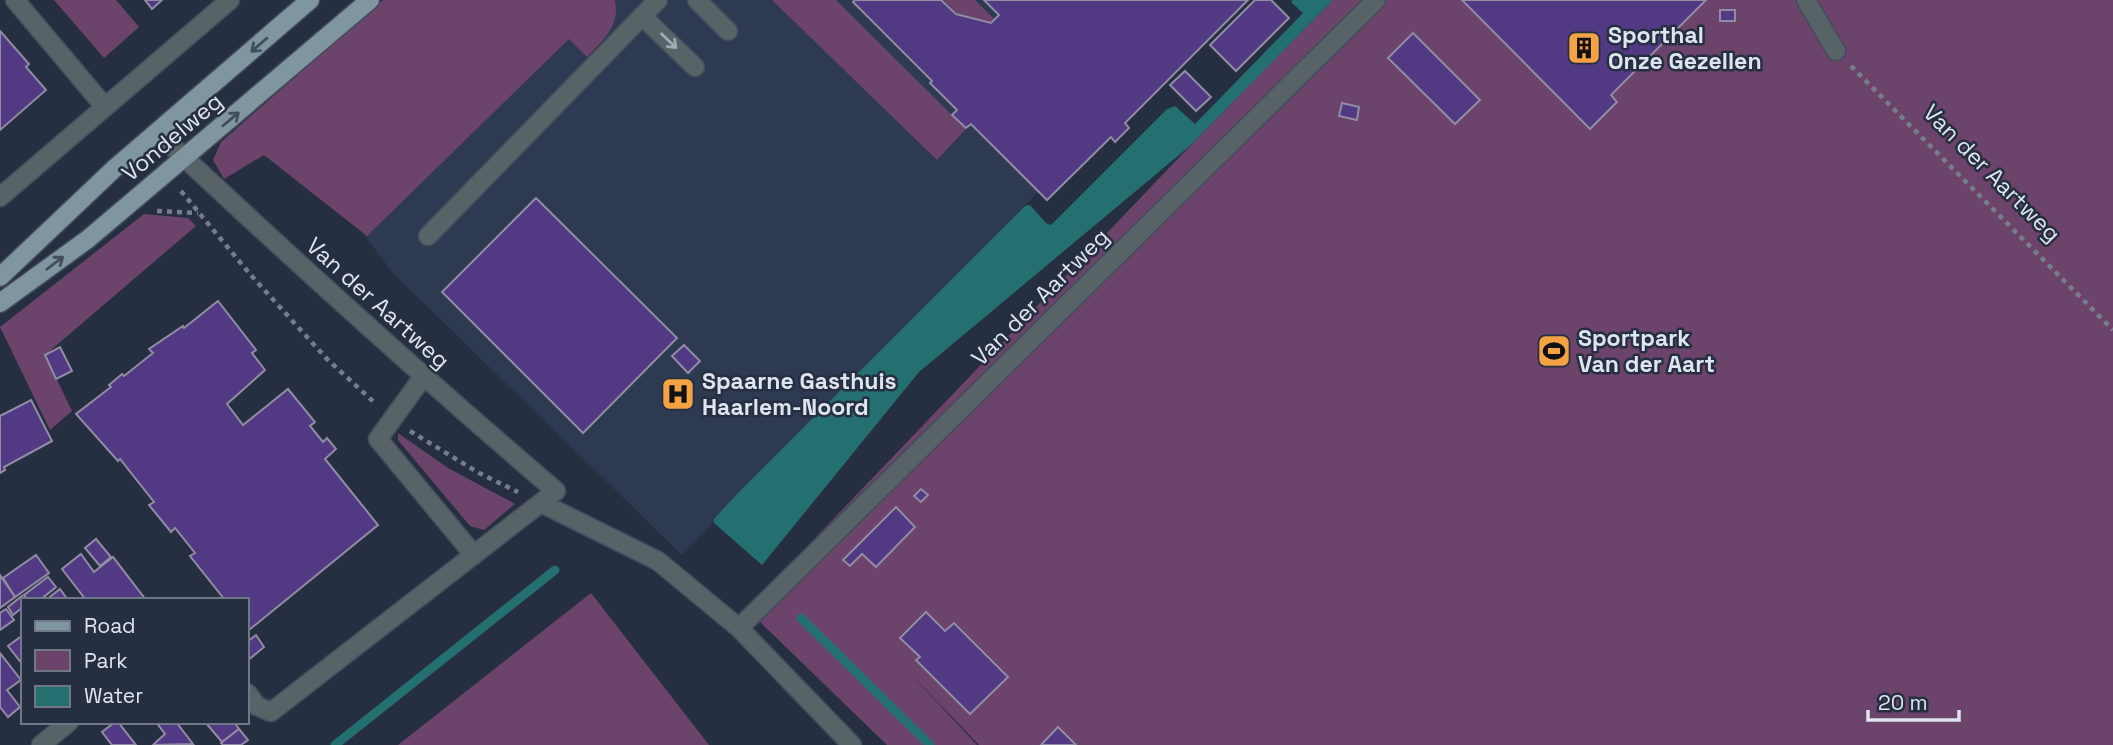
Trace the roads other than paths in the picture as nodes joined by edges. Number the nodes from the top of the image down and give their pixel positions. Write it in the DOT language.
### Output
graph roads {
  1 [pos="15,0"];
  2 [pos="230,0"];
  3 [pos="310,0"];
  4 [pos="370,0"];
  5 [pos="658,0"];
  6 [pos="697,0"];
  7 [pos="1376,0"];
  8 [pos="1806,0"];
  9 [pos="642,16"];
  10 [pos="728,32"];
  11 [pos="1836,51"];
  12 [pos="695,67"];
  13 [pos="105,107"];
  14 [pos="157,132"];
  15 [pos="185,158"];
  16 [pos="0,197"];
  17 [pos="428,236"];
  18 [pos="0,277"];
  19 [pos="0,303"];
  20 [pos="423,377"];
  21 [pos="541,503"];
  22 [pos="474,555"];
  23 [pos="739,628"];
  24 [pos="248,694"];
  25 [pos="67,724"];
  26 [pos="41,745"];
  27 [pos="852,745"];
  1 -- 13 [label="street"];
  2 -- 13 [label="street"];
  3 -- 14 [label="main road, Vondelweg, one-way"];
  15 -- 4 [label="main road, Vondelweg, one-way"];
  5 -- 9 [label="street"];
  6 -- 10 [label="street"];
  7 -- 23 [label="street, Van der Aartweg"];
  8 -- 11 [label="street"];
  9 -- 12 [label="street, one-way"];
  9 -- 17 [label="street"];
  13 -- 16 [label="street"];
  14 -- 15 [label="street, Van der Aartweg"];
  14 -- 18 [label="main road, Vondelweg"];
  19 -- 15 [label="main road, Vondelweg, one-way"];
  15 -- 20 [label="street, Van der Aartweg"];
  20 -- 21 [label="street, Van der Aartweg"];
  20 -- 22 [label="street"];
  21 -- 22 [label="street"];
  21 -- 23 [label="street"];
  22 -- 24 [label="street"];
  23 -- 27 [label="street"];
  25 -- 26 [label="street"];
}
